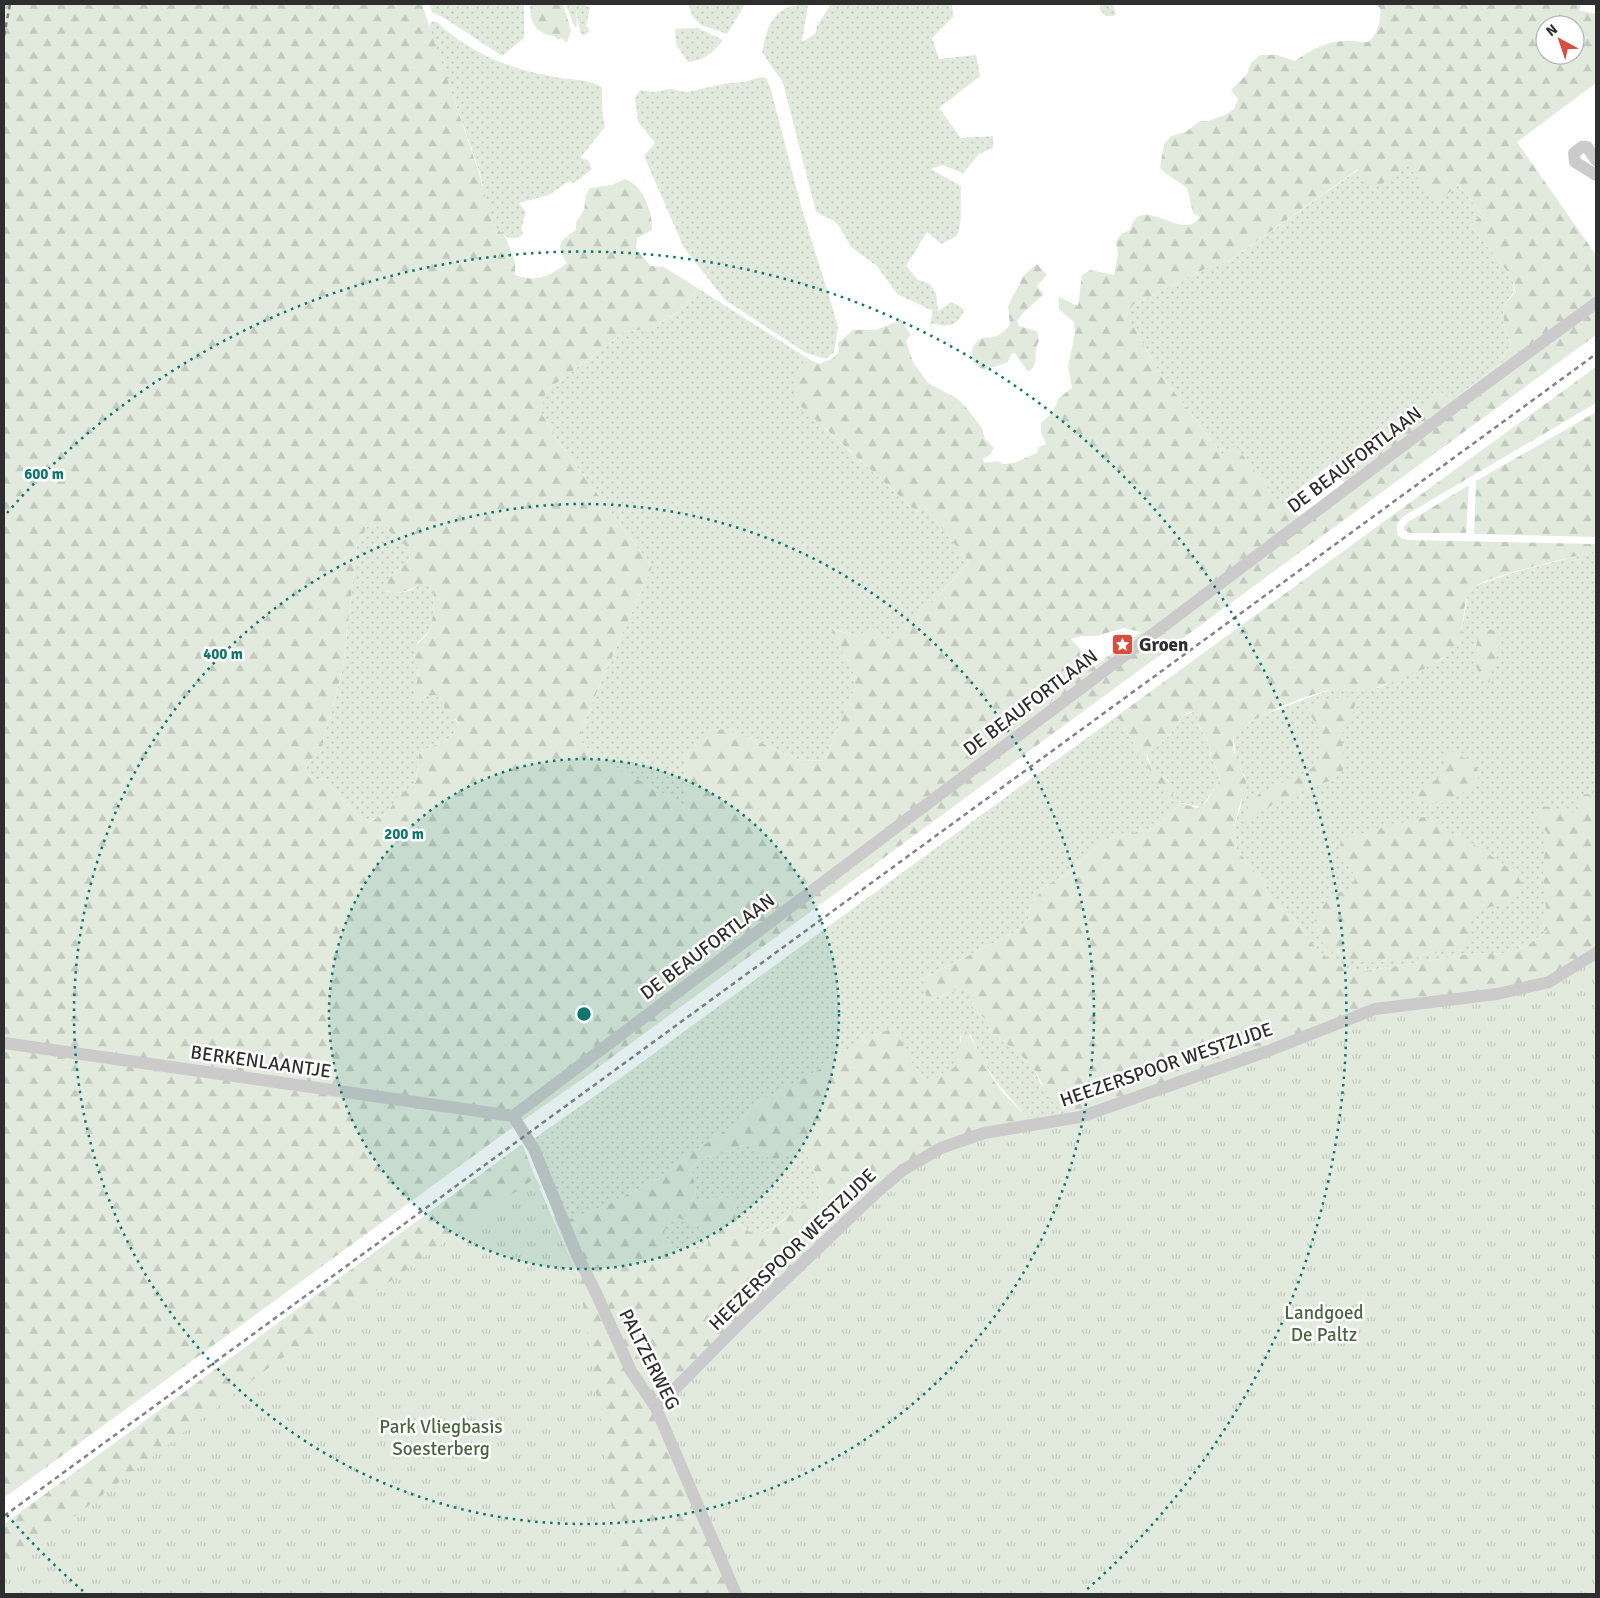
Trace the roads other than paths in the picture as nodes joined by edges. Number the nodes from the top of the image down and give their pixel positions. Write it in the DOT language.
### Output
graph roads {
  1 [pos="1596,160"];
  2 [pos="1596,175"];
  3 [pos="1596,303"];
  4 [pos="1596,953"];
  5 [pos="4,1043"];
  6 [pos="513,1116"];
  7 [pos="656,1408"];
  8 [pos="736,1594"];
  1 -- 2 [label="street"];
  3 -- 6 [label="street, DE BEAUFORTLAAN"];
  4 -- 7 [label="street, HEEZERSPOOR WESTZIJDE"];
  5 -- 6 [label="street, BERKENLAANTJE"];
  6 -- 7 [label="street, PALTZERWEG"];
  7 -- 8 [label="street, PALTZERWEG"];
}
